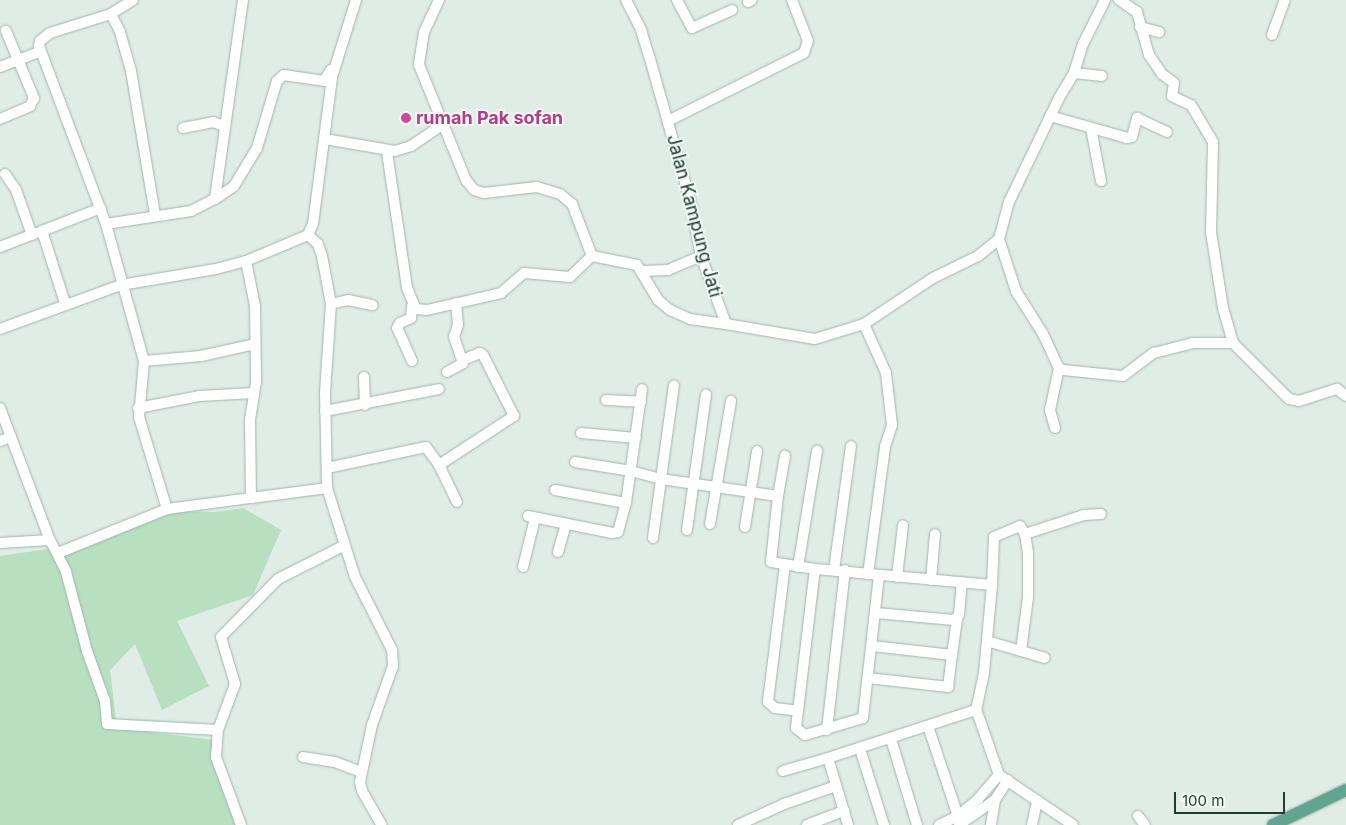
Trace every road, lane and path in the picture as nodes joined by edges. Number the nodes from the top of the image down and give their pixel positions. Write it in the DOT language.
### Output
graph roads {
  1 [pos="133,0"];
  2 [pos="243,0"];
  3 [pos="356,0"];
  4 [pos="439,0"];
  5 [pos="626,0"];
  6 [pos="677,0"];
  7 [pos="792,0"];
  8 [pos="1104,0"];
  9 [pos="1119,0"];
  10 [pos="1285,0"];
  11 [pos="732,10"];
  12 [pos="111,14"];
  13 [pos="1140,27"];
  14 [pos="6,31"];
  15 [pos="1159,32"];
  16 [pos="1272,35"];
  17 [pos="40,52"];
  18 [pos="19,61"];
  19 [pos="0,67"];
  20 [pos="334,69"];
  21 [pos="1074,73"];
  22 [pos="1102,76"];
  23 [pos="1050,116"];
  24 [pos="0,119"];
  25 [pos="668,121"];
  26 [pos="224,126"];
  27 [pos="442,126"];
  28 [pos="184,128"];
  29 [pos="1091,128"];
  30 [pos="1167,132"];
  31 [pos="325,139"];
  32 [pos="387,152"];
  33 [pos="5,174"];
  34 [pos="1101,181"];
  35 [pos="215,198"];
  36 [pos="101,208"];
  37 [pos="155,215"];
  38 [pos="106,224"];
  39 [pos="37,233"];
  40 [pos="308,235"];
  41 [pos="999,239"];
  42 [pos="0,247"];
  43 [pos="592,256"];
  44 [pos="701,256"];
  45 [pos="246,261"];
  46 [pos="642,270"];
  47 [pos="120,285"];
  48 [pos="65,303"];
  49 [pos="456,303"];
  50 [pos="331,304"];
  51 [pos="372,305"];
  52 [pos="412,306"];
  53 [pos="726,324"];
  54 [pos="864,324"];
  55 [pos="0,329"];
  56 [pos="1233,343"];
  57 [pos="256,344"];
  58 [pos="463,360"];
  59 [pos="144,361"];
  60 [pos="412,361"];
  61 [pos="1058,368"];
  62 [pos="448,372"];
  63 [pos="364,377"];
  64 [pos="674,385"];
  65 [pos="439,389"];
  66 [pos="642,390"];
  67 [pos="254,393"];
  68 [pos="706,394"];
  69 [pos="1346,396"];
  70 [pos="606,400"];
  71 [pos="731,401"];
  72 [pos="641,402"];
  73 [pos="365,404"];
  74 [pos="0,408"];
  75 [pos="138,408"];
  76 [pos="325,411"];
  77 [pos="1055,428"];
  78 [pos="581,433"];
  79 [pos="11,437"];
  80 [pos="636,438"];
  81 [pos="0,441"];
  82 [pos="851,446"];
  83 [pos="757,451"];
  84 [pos="817,451"];
  85 [pos="784,456"];
  86 [pos="575,462"];
  87 [pos="439,465"];
  88 [pos="327,468"];
  89 [pos="631,470"];
  90 [pos="661,479"];
  91 [pos="694,483"];
  92 [pos="716,485"];
  93 [pos="327,488"];
  94 [pos="554,490"];
  95 [pos="750,490"];
  96 [pos="778,496"];
  97 [pos="251,498"];
  98 [pos="457,502"];
  99 [pos="626,503"];
  100 [pos="167,509"];
  101 [pos="1101,514"];
  102 [pos="566,524"];
  103 [pos="710,524"];
  104 [pos="903,525"];
  105 [pos="745,527"];
  106 [pos="688,530"];
  107 [pos="935,534"];
  108 [pos="1025,534"];
  109 [pos="653,538"];
  110 [pos="50,540"];
  111 [pos="0,543"];
  112 [pos="343,546"];
  113 [pos="558,552"];
  114 [pos="58,553"];
  115 [pos="784,565"];
  116 [pos="798,567"];
  117 [pos="522,568"];
  118 [pos="815,569"];
  119 [pos="839,570"];
  120 [pos="868,574"];
  121 [pos="879,576"];
  122 [pos="897,577"];
  123 [pos="931,580"];
  124 [pos="962,583"];
  125 [pos="992,585"];
  126 [pos="876,613"];
  127 [pos="957,618"];
  128 [pos="987,641"];
  129 [pos="872,646"];
  130 [pos="1021,651"];
  131 [pos="952,655"];
  132 [pos="1045,658"];
  133 [pos="868,678"];
  134 [pos="976,710"];
  135 [pos="798,711"];
  136 [pos="928,726"];
  137 [pos="218,730"];
  138 [pos="827,730"];
  139 [pos="892,739"];
  140 [pos="860,749"];
  141 [pos="303,757"];
  142 [pos="828,758"];
  143 [pos="783,771"];
  144 [pos="361,772"];
  145 [pos="1003,777"];
  146 [pos="836,786"];
  147 [pos="1346,790"];
  148 [pos="995,800"];
  149 [pos="1037,801"];
  150 [pos="844,811"];
  151 [pos="1138,816"];
  152 [pos="958,821"];
  153 [pos="242,825"];
  154 [pos="382,825"];
  155 [pos="738,825"];
  156 [pos="807,825"];
  157 [pos="848,825"];
  158 [pos="884,825"];
  159 [pos="917,825"];
  160 [pos="940,825"];
  161 [pos="991,825"];
  162 [pos="1032,825"];
  163 [pos="1073,825"];
  164 [pos="1145,825"];
  165 [pos="1273,825"];
  1 -- 12 [label="street"];
  2 -- 26 [label="street"];
  3 -- 20 [label="street"];
  4 -- 27 [label="street"];
  5 -- 25 [label="street, Jalan Kampung Jati"];
  6 -- 11 [label="street"];
  7 -- 25 [label="street"];
  8 -- 21 [label="street"];
  9 -- 13 [label="street"];
  10 -- 16 [label="street"];
  12 -- 17 [label="street"];
  12 -- 37 [label="street"];
  13 -- 15 [label="street"];
  13 -- 56 [label="street"];
  14 -- 18 [label="street"];
  17 -- 18 [label="street"];
  17 -- 36 [label="street"];
  18 -- 19 [label="street"];
  18 -- 24 [label="street"];
  20 -- 31 [label="street"];
  20 -- 35 [label="street"];
  21 -- 22 [label="street"];
  21 -- 23 [label="street"];
  23 -- 29 [label="street"];
  23 -- 41 [label="street"];
  25 -- 44 [label="street, Jalan Kampung Jati"];
  26 -- 28 [label="street"];
  26 -- 35 [label="street"];
  27 -- 32 [label="street"];
  27 -- 43 [label="street"];
  29 -- 30 [label="street"];
  29 -- 34 [label="street"];
  31 -- 32 [label="street"];
  31 -- 40 [label="street"];
  32 -- 52 [label="street"];
  33 -- 39 [label="street"];
  35 -- 37 [label="street"];
  36 -- 38 [label="street"];
  36 -- 39 [label="street"];
  37 -- 38 [label="street"];
  38 -- 47 [label="street"];
  39 -- 42 [label="street"];
  39 -- 48 [label="street"];
  40 -- 45 [label="street"];
  40 -- 50 [label="street"];
  41 -- 54 [label="street"];
  41 -- 61 [label="street"];
  43 -- 46 [label="street"];
  43 -- 49 [label="street"];
  44 -- 46 [label="street"];
  44 -- 53 [label="street, Jalan Kampung Jati"];
  45 -- 47 [label="street"];
  45 -- 57 [label="street"];
  46 -- 53 [label="street"];
  47 -- 48 [label="street"];
  47 -- 59 [label="street"];
  48 -- 55 [label="street"];
  49 -- 52 [label="street"];
  49 -- 58 [label="street"];
  50 -- 51 [label="street"];
  50 -- 76 [label="street"];
  52 -- 60 [label="street"];
  53 -- 54 [label="street"];
  54 -- 120 [label="street"];
  56 -- 61 [label="street"];
  56 -- 69 [label="street"];
  57 -- 59 [label="street"];
  57 -- 67 [label="street"];
  58 -- 62 [label="street"];
  58 -- 87 [label="street"];
  59 -- 75 [label="street"];
  61 -- 77 [label="street"];
  63 -- 73 [label="street"];
  64 -- 90 [label="street"];
  65 -- 73 [label="street"];
  66 -- 72 [label="street"];
  67 -- 75 [label="street"];
  67 -- 97 [label="street"];
  68 -- 91 [label="street"];
  70 -- 72 [label="street"];
  71 -- 92 [label="street"];
  72 -- 80 [label="street"];
  73 -- 76 [label="street"];
  74 -- 79 [label="street"];
  75 -- 100 [label="street"];
  76 -- 88 [label="street"];
  78 -- 80 [label="street"];
  79 -- 81 [label="street"];
  79 -- 110 [label="street"];
  80 -- 89 [label="street"];
  82 -- 119 [label="street"];
  83 -- 95 [label="street"];
  84 -- 116 [label="street"];
  85 -- 96 [label="street"];
  86 -- 89 [label="street"];
  87 -- 88 [label="street"];
  87 -- 98 [label="street"];
  88 -- 93 [label="street"];
  89 -- 90 [label="street"];
  89 -- 99 [label="street"];
  90 -- 91 [label="street"];
  90 -- 109 [label="street"];
  91 -- 92 [label="street"];
  91 -- 106 [label="street"];
  92 -- 95 [label="street"];
  92 -- 103 [label="street"];
  93 -- 97 [label="street"];
  93 -- 112 [label="street"];
  94 -- 99 [label="street"];
  95 -- 96 [label="street"];
  95 -- 105 [label="street"];
  96 -- 115 [label="street"];
  97 -- 100 [label="street"];
  99 -- 102 [label="street"];
  100 -- 114 [label="street"];
  101 -- 108 [label="street"];
  102 -- 113 [label="street"];
  102 -- 117 [label="street"];
  104 -- 122 [label="street"];
  107 -- 123 [label="street"];
  108 -- 125 [label="street"];
  108 -- 130 [label="street"];
  110 -- 111 [label="street"];
  110 -- 114 [label="street"];
  112 -- 137 [label="street"];
  112 -- 144 [label="street"];
  114 -- 137 [label="street"];
  115 -- 116 [label="street"];
  115 -- 135 [label="street"];
  116 -- 118 [label="street"];
  118 -- 119 [label="street"];
  118 -- 135 [label="street"];
  119 -- 120 [label="street"];
  119 -- 138 [label="street"];
  120 -- 121 [label="street"];
  121 -- 122 [label="street"];
  121 -- 126 [label="street"];
  122 -- 123 [label="street"];
  123 -- 124 [label="street"];
  124 -- 125 [label="street"];
  124 -- 127 [label="street"];
  125 -- 128 [label="street"];
  126 -- 127 [label="street"];
  126 -- 129 [label="street"];
  127 -- 131 [label="street"];
  128 -- 130 [label="street"];
  128 -- 134 [label="street"];
  129 -- 131 [label="street"];
  129 -- 133 [label="street"];
  130 -- 132 [label="street"];
  131 -- 133 [label="street"];
  133 -- 138 [label="street"];
  134 -- 136 [label="street"];
  134 -- 145 [label="street"];
  135 -- 138 [label="street"];
  136 -- 139 [label="street"];
  136 -- 152 [label="street"];
  137 -- 153 [label="street"];
  139 -- 140 [label="street"];
  139 -- 159 [label="street"];
  140 -- 142 [label="street"];
  140 -- 158 [label="street"];
  141 -- 144 [label="street"];
  142 -- 143 [label="street"];
  142 -- 146 [label="street"];
  144 -- 154 [label="street"];
  145 -- 148 [label="street"];
  145 -- 149 [label="street"];
  145 -- 152 [label="street"];
  146 -- 150 [label="street"];
  146 -- 155 [label="street"];
  147 -- 165 [label="main road"];
  148 -- 152 [label="street"];
  148 -- 161 [label="street"];
  149 -- 162 [label="street"];
  149 -- 163 [label="street"];
  150 -- 156 [label="street"];
  150 -- 157 [label="street"];
  151 -- 164 [label="street"];
  152 -- 160 [label="street"];
}
